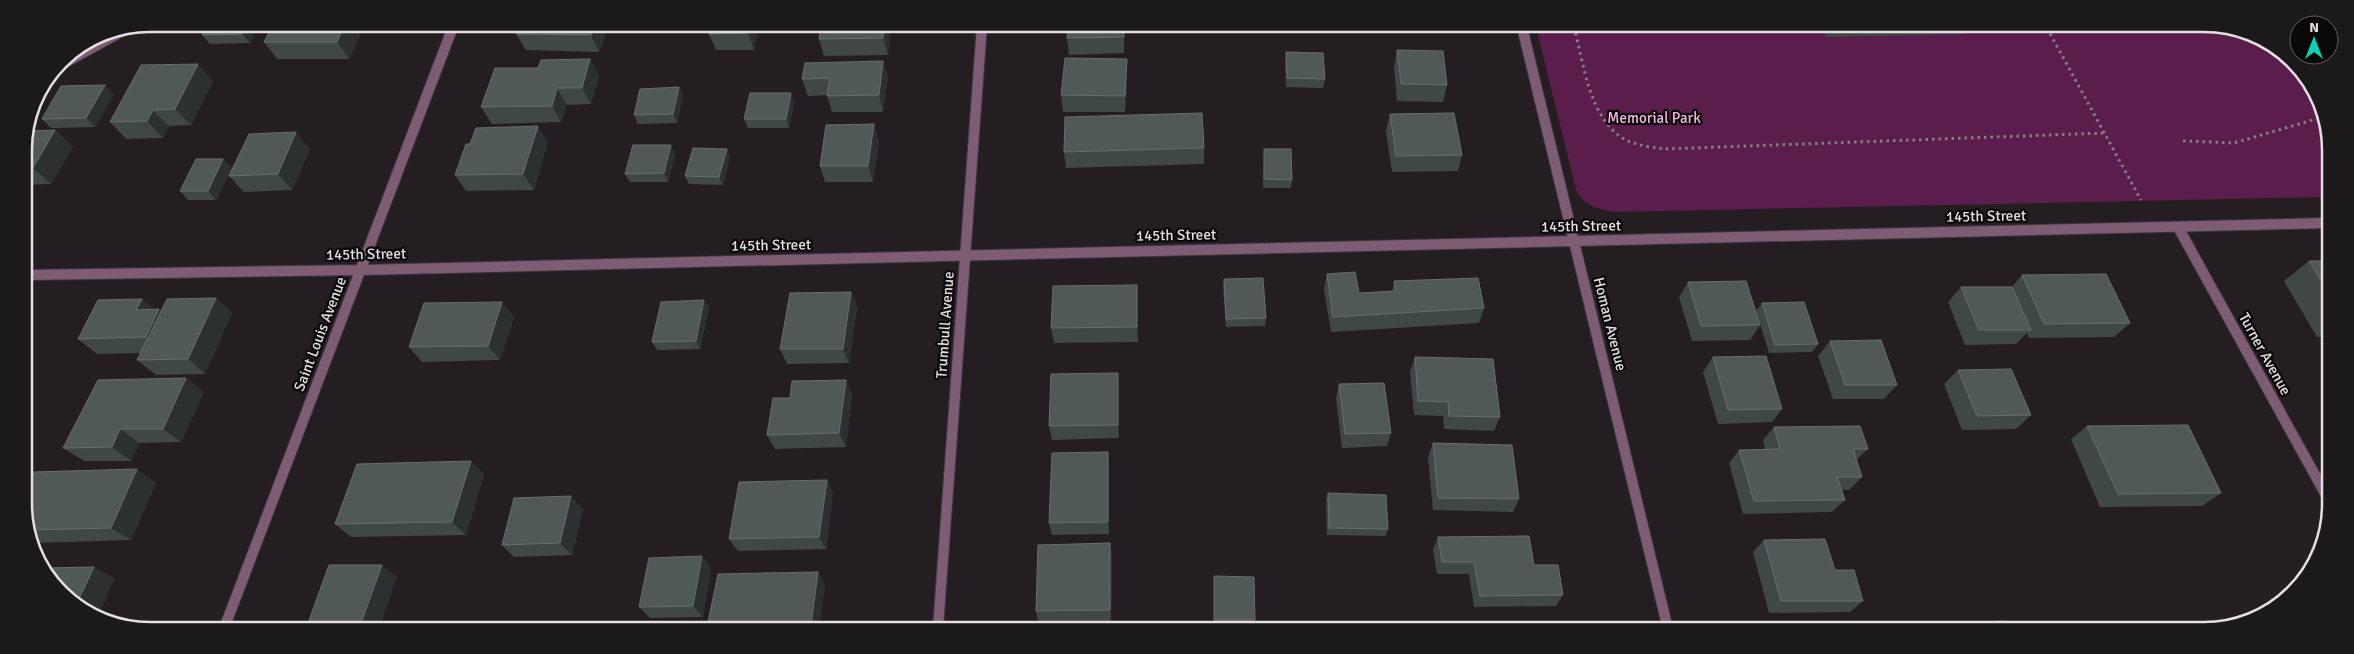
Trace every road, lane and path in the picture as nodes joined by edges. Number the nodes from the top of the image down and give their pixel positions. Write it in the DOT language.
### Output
graph roads {
  1 [pos="451,32"];
  2 [pos="982,32"];
  3 [pos="1523,32"];
  4 [pos="1575,32"];
  5 [pos="2049,32"];
  6 [pos="2317,118"];
  7 [pos="2105,133"];
  8 [pos="2183,141"];
  9 [pos="2322,222"];
  10 [pos="2156,227"];
  11 [pos="2178,227"];
  12 [pos="1574,241"];
  13 [pos="965,255"];
  14 [pos="361,270"];
  15 [pos="33,275"];
  16 [pos="2322,488"];
  17 [pos="1666,621"];
  18 [pos="227,622"];
  19 [pos="938,622"];
  1 -- 14 [label="street, Saint Louis Avenue"];
  2 -- 13 [label="street, Trumbull Avenue"];
  3 -- 12 [label="street, Homan Avenue"];
  4 -- 7 [label="path"];
  5 -- 7 [label="path"];
  6 -- 8 [label="path"];
  7 -- 10 [label="path"];
  9 -- 11 [label="street, 145th Street"];
  10 -- 11 [label="street, 145th Street"];
  10 -- 12 [label="street, 145th Street"];
  11 -- 16 [label="street, Turner Avenue"];
  12 -- 13 [label="street, 145th Street"];
  12 -- 17 [label="street, Homan Avenue"];
  13 -- 14 [label="street, 145th Street"];
  13 -- 19 [label="street, Trumbull Avenue"];
  14 -- 15 [label="street, 145th Street"];
  14 -- 18 [label="street, Saint Louis Avenue"];
}
